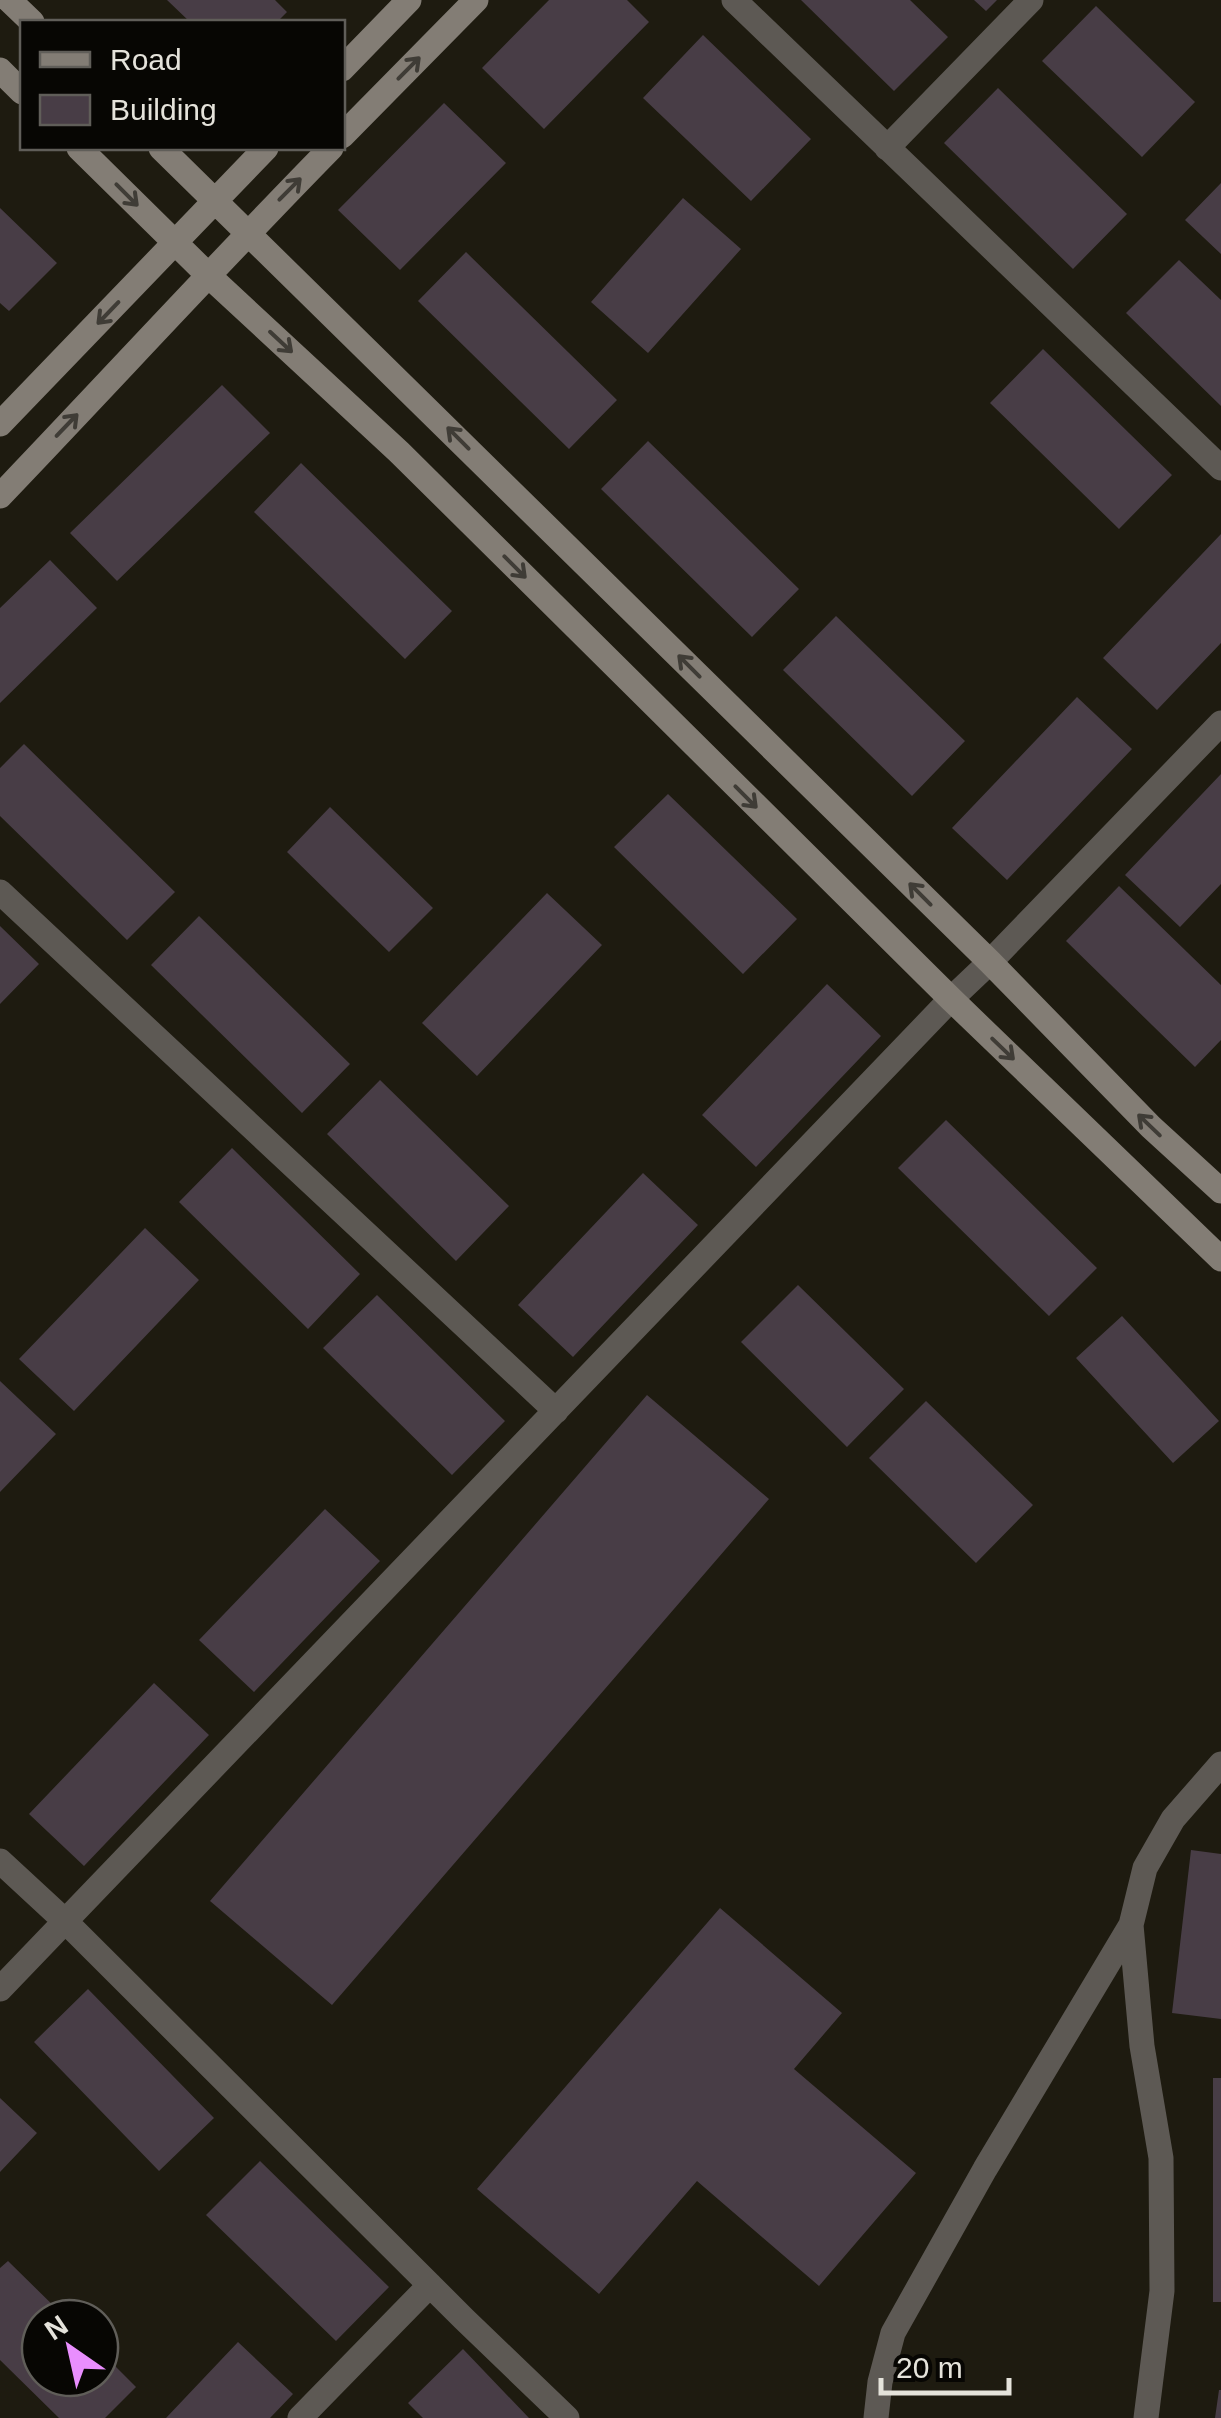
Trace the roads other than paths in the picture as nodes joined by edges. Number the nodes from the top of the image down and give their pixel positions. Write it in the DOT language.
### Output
graph roads {
  1 [pos="9,0"];
  2 [pos="409,0"];
  3 [pos="476,0"];
  4 [pos="734,0"];
  5 [pos="1031,0"];
  6 [pos="30,20"];
  7 [pos="345,66"];
  8 [pos="0,70"];
  9 [pos="20,90"];
  10 [pos="345,133"];
  11 [pos="887,148"];
  12 [pos="81,150"];
  13 [pos="163,150"];
  14 [pos="264,150"];
  15 [pos="330,150"];
  16 [pos="215,200"];
  17 [pos="248,232"];
  18 [pos="176,242"];
  19 [pos="210,276"];
  20 [pos="0,424"];
  21 [pos="1221,468"];
  22 [pos="0,496"];
  23 [pos="1221,723"];
  24 [pos="0,892"];
  25 [pos="990,962"];
  26 [pos="951,999"];
  27 [pos="1221,1191"];
  28 [pos="1221,1260"];
  29 [pos="556,1411"];
  30 [pos="1221,1764"];
  31 [pos="6,1875"];
  32 [pos="66,1922"];
  33 [pos="1131,1925"];
  34 [pos="0,1989"];
  35 [pos="430,2285"];
  36 [pos="300,2418"];
  37 [pos="567,2418"];
  38 [pos="876,2418"];
  39 [pos="1146,2418"];
  1 -- 6 [label="street"];
  2 -- 7 [label="street"];
  10 -- 3 [label="street, one-way"];
  4 -- 11 [label="street"];
  5 -- 11 [label="street"];
  8 -- 9 [label="street"];
  11 -- 21 [label="street"];
  12 -- 18 [label="street, one-way"];
  13 -- 16 [label="street"];
  14 -- 16 [label="street"];
  17 -- 15 [label="street, one-way"];
  16 -- 17 [label="street"];
  16 -- 18 [label="street"];
  17 -- 19 [label="street"];
  25 -- 17 [label="street, one-way"];
  18 -- 19 [label="street"];
  18 -- 20 [label="street, one-way"];
  22 -- 19 [label="street, one-way"];
  19 -- 26 [label="street, one-way"];
  23 -- 25 [label="street"];
  24 -- 29 [label="street"];
  25 -- 26 [label="street"];
  27 -- 25 [label="street, one-way"];
  26 -- 28 [label="street, one-way"];
  26 -- 29 [label="street"];
  29 -- 32 [label="street"];
  30 -- 33 [label="street"];
  31 -- 32 [label="street"];
  32 -- 34 [label="street"];
  32 -- 35 [label="street"];
  33 -- 38 [label="street"];
  33 -- 39 [label="street"];
  35 -- 36 [label="street"];
  35 -- 37 [label="street"];
}
